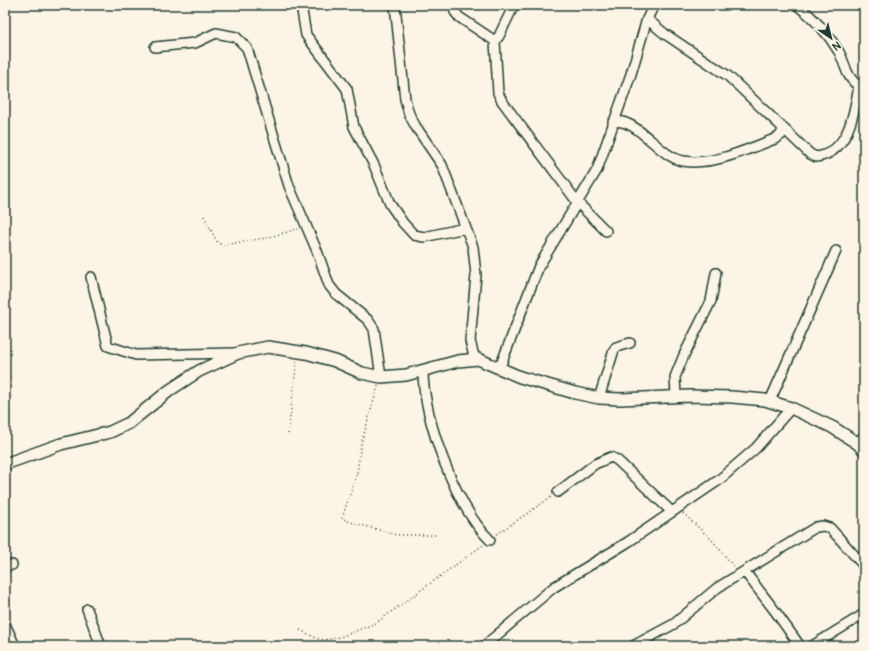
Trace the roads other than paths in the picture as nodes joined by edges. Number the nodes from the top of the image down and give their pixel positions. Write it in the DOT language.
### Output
graph roads {
  1 [pos="301,5"];
  2 [pos="395,5"];
  3 [pos="455,5"];
  4 [pos="514,5"];
  5 [pos="654,5"];
  6 [pos="797,5"];
  7 [pos="647,19"];
  8 [pos="495,41"];
  9 [pos="155,47"];
  10 [pos="861,85"];
  11 [pos="613,122"];
  12 [pos="783,128"];
  13 [pos="578,203"];
  14 [pos="465,228"];
  15 [pos="606,231"];
  16 [pos="836,251"];
  17 [pos="716,272"];
  18 [pos="91,277"];
  19 [pos="630,343"];
  20 [pos="238,352"];
  21 [pos="478,359"];
  22 [pos="500,367"];
  23 [pos="423,371"];
  24 [pos="381,377"];
  25 [pos="676,396"];
  26 [pos="599,398"];
  27 [pos="770,401"];
  28 [pos="791,408"];
  29 [pos="862,443"];
  30 [pos="5,464"];
  31 [pos="558,492"];
  32 [pos="675,510"];
  33 [pos="490,540"];
  34 [pos="864,566"];
  35 [pos="742,574"];
  36 [pos="87,609"];
  37 [pos="864,614"];
  38 [pos="5,624"];
  39 [pos="823,643"];
  40 [pos="15,646"];
  41 [pos="101,646"];
  42 [pos="484,646"];
  43 [pos="633,646"];
  44 [pos="800,646"];
  45 [pos="812,646"];
  1 -- 14 [label="street"];
  2 -- 14 [label="street"];
  3 -- 8 [label="street"];
  4 -- 8 [label="street"];
  5 -- 7 [label="street"];
  6 -- 10 [label="street"];
  7 -- 11 [label="street"];
  7 -- 12 [label="street"];
  8 -- 13 [label="street"];
  9 -- 24 [label="street"];
  10 -- 12 [label="street"];
  11 -- 12 [label="street"];
  11 -- 13 [label="street"];
  13 -- 15 [label="street"];
  13 -- 22 [label="street"];
  14 -- 21 [label="street"];
  16 -- 27 [label="street"];
  17 -- 25 [label="street"];
  18 -- 20 [label="street"];
  19 -- 26 [label="street"];
  20 -- 24 [label="street"];
  20 -- 30 [label="street"];
  21 -- 22 [label="street"];
  21 -- 23 [label="street"];
  22 -- 26 [label="street"];
  23 -- 24 [label="street"];
  23 -- 33 [label="street"];
  25 -- 26 [label="street"];
  25 -- 27 [label="street"];
  27 -- 28 [label="street"];
  28 -- 29 [label="street"];
  28 -- 32 [label="street"];
  31 -- 32 [label="street"];
  32 -- 42 [label="street"];
  34 -- 35 [label="street"];
  35 -- 43 [label="street"];
  35 -- 44 [label="street"];
  36 -- 41 [label="street"];
  37 -- 39 [label="street"];
  38 -- 40 [label="street"];
  39 -- 45 [label="street"];
}
